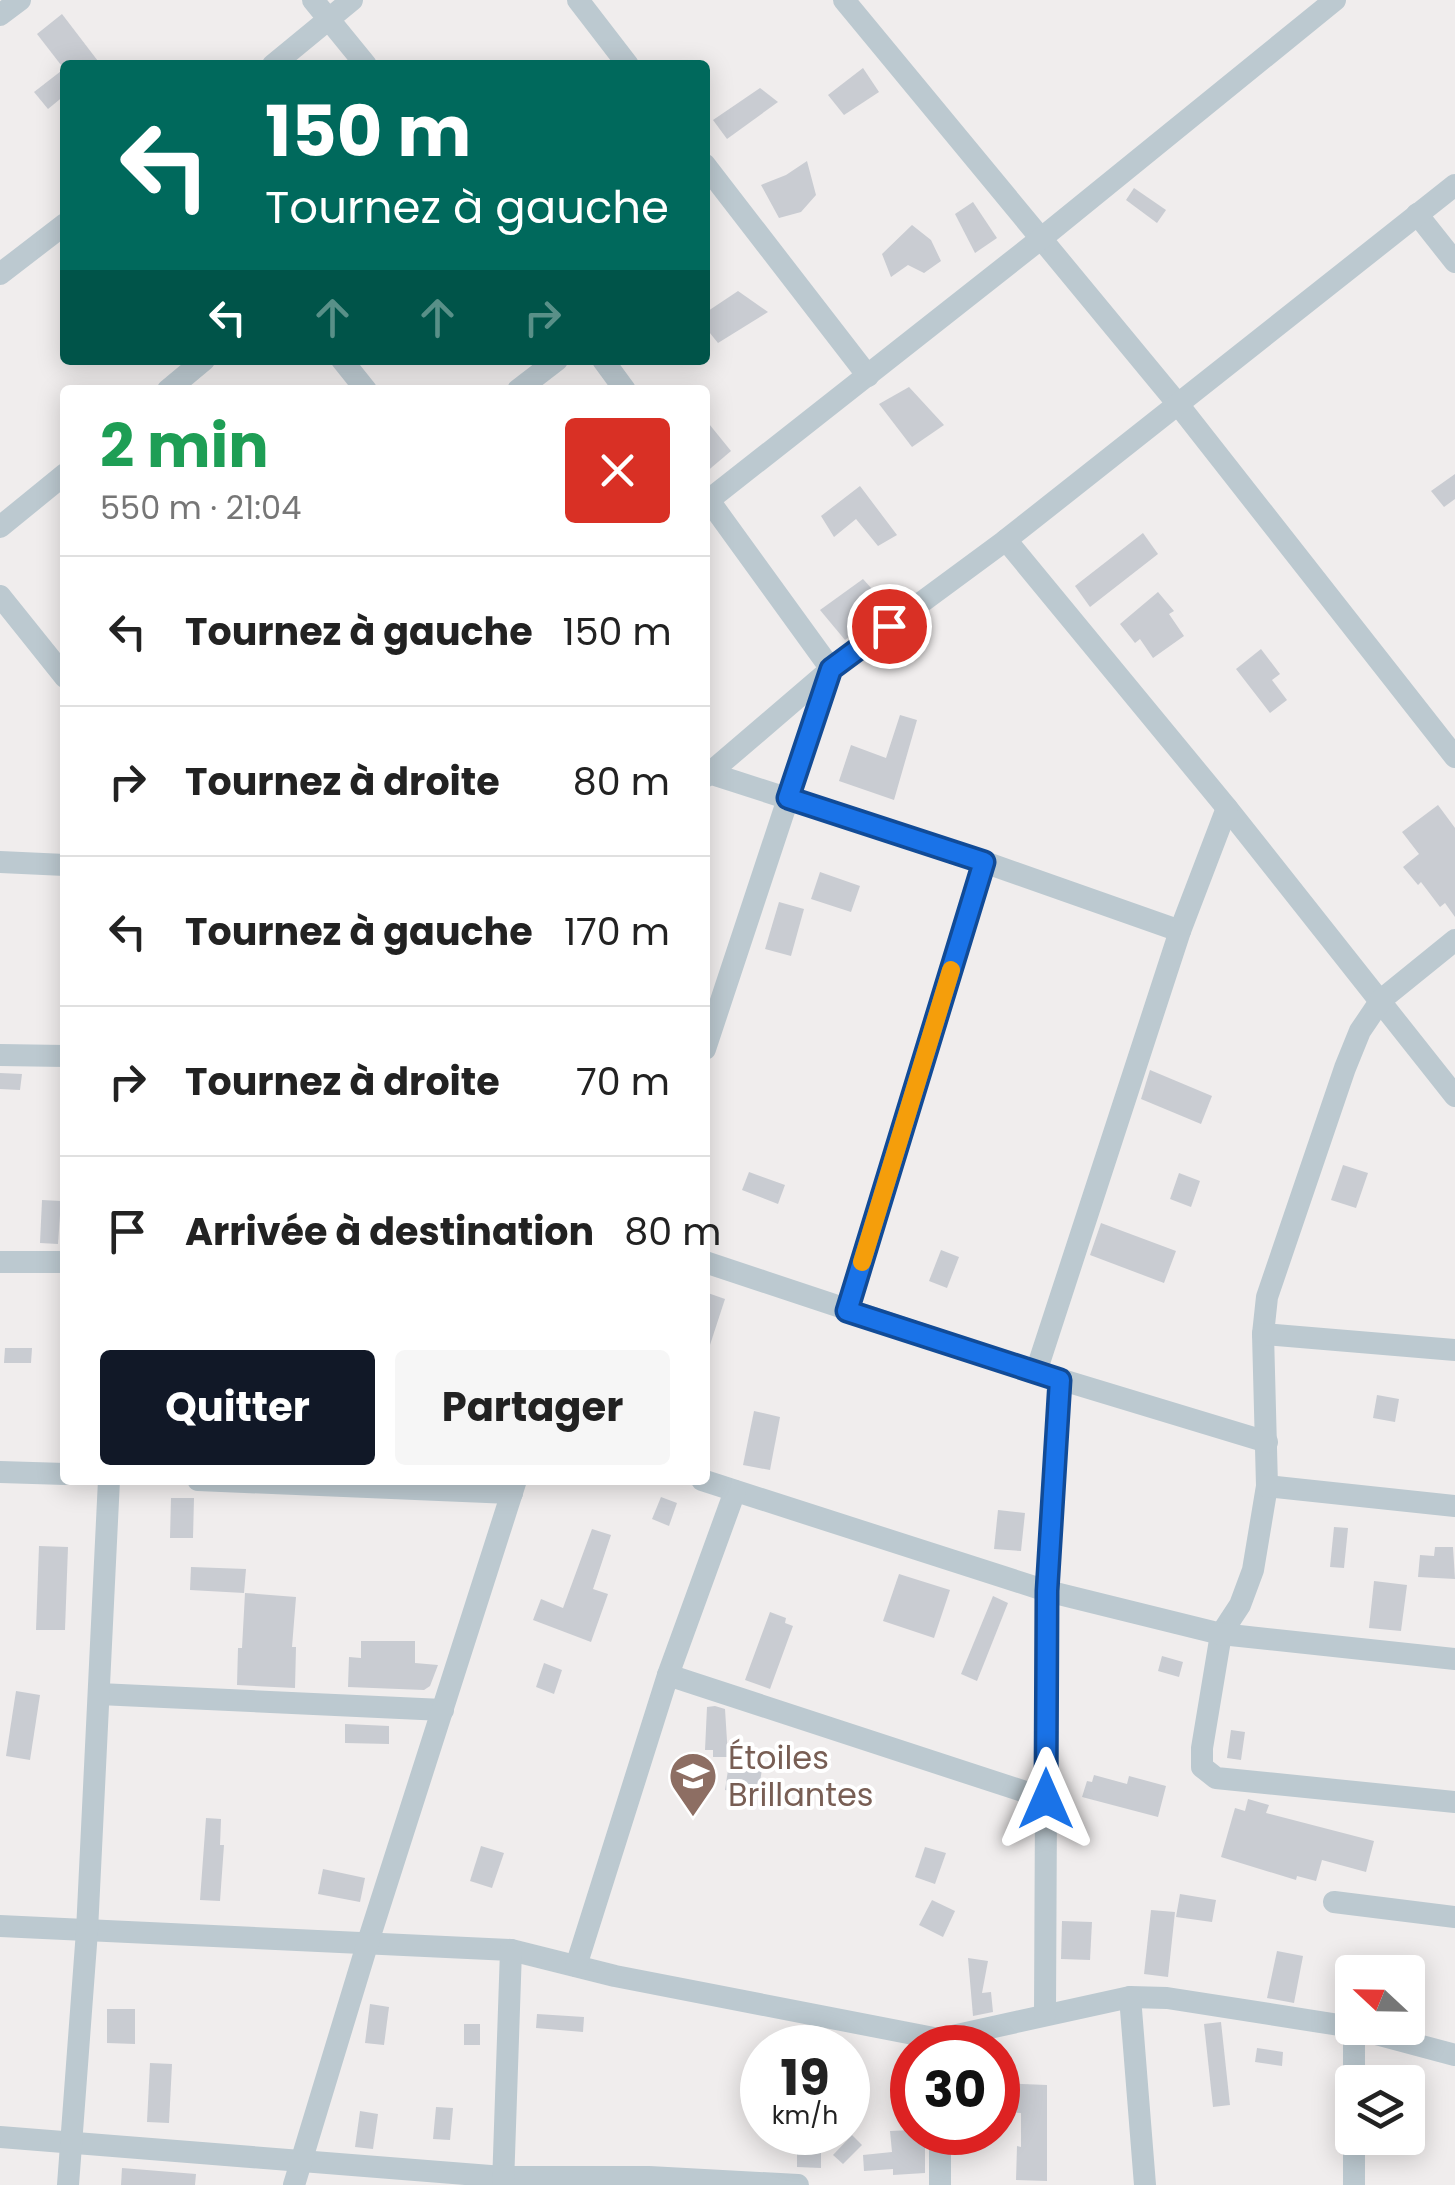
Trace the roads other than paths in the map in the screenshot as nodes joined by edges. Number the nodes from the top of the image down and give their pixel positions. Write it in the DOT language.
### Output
graph roads {
  1 [pos="20,0"];
  2 [pos="313,0"];
  3 [pos="352,0"];
  4 [pos="578,0"];
  5 [pos="844,0"];
  6 [pos="1335,0"];
  7 [pos="0,15"];
  8 [pos="330,21"];
  9 [pos="279,60"];
  10 [pos="362,60"];
  11 [pos="624,60"];
  12 [pos="710,171"];
  13 [pos="1455,185"];
  14 [pos="1417,214"];
  15 [pos="60,228"];
  16 [pos="1043,237"];
  17 [pos="1455,262"];
  18 [pos="0,274"];
  19 [pos="198,365"];
  20 [pos="346,365"];
  21 [pos="550,365"];
  22 [pos="606,365"];
  23 [pos="868,376"];
  24 [pos="174,385"];
  25 [pos="362,385"];
  26 [pos="524,385"];
  27 [pos="622,385"];
  28 [pos="1177,403"];
  29 [pos="60,478"];
  30 [pos="710,496"];
  31 [pos="710,504"];
  32 [pos="0,527"];
  33 [pos="1006,540"];
  34 [pos="0,596"];
  35 [pos="831,669"];
  36 [pos="60,671"];
  37 [pos="1455,757"];
  38 [pos="710,772"];
  39 [pos="710,776"];
  40 [pos="788,798"];
  41 [pos="1227,808"];
  42 [pos="0,862"];
  43 [pos="984,862"];
  44 [pos="60,865"];
  45 [pos="1180,931"];
  46 [pos="1455,940"];
  47 [pos="1381,1000"];
  48 [pos="710,1034"];
  49 [pos="0,1055"];
  50 [pos="60,1056"];
  51 [pos="1455,1096"];
  52 [pos="0,1262"];
  53 [pos="60,1262"];
  54 [pos="710,1264"];
  55 [pos="847,1311"];
  56 [pos="1263,1334"];
  57 [pos="1455,1350"];
  58 [pos="1036,1372"];
  59 [pos="1060,1380"];
  60 [pos="1267,1442"];
  61 [pos="0,1472"];
  62 [pos="60,1474"];
  63 [pos="710,1483"];
  64 [pos="109,1485"];
  65 [pos="424,1485"];
  66 [pos="1267,1486"];
  67 [pos="514,1487"];
  68 [pos="735,1491"];
  69 [pos="1455,1506"];
  70 [pos="1047,1591"];
  71 [pos="1221,1634"];
  72 [pos="1455,1659"];
  73 [pos="668,1675"];
  74 [pos="100,1694"];
  75 [pos="442,1710"];
  76 [pos="1046,1799"];
  77 [pos="1455,1802"];
  78 [pos="1334,1902"];
  79 [pos="1455,1917"];
  80 [pos="0,1926"];
  81 [pos="87,1931"];
  82 [pos="367,1945"];
  83 [pos="511,1950"];
  84 [pos="576,1966"];
  85 [pos="1130,1997"];
  86 [pos="1045,2014"];
  87 [pos="1335,2024"];
  88 [pos="1005,2025"];
  89 [pos="890,2033"];
  90 [pos="1419,2045"];
  91 [pos="1455,2055"];
  92 [pos="0,2138"];
  93 [pos="68,2142"];
  94 [pos="940,2155"];
  95 [pos="1354,2155"];
  96 [pos="302,2160"];
  97 [pos="503,2181"];
  98 [pos="649,2181"];
  99 [pos="68,2185"];
  100 [pos="294,2185"];
  101 [pos="798,2185"];
  102 [pos="940,2185"];
  103 [pos="1144,2185"];
  104 [pos="1354,2185"];
  1 -- 7 [label="street"];
  2 -- 8 [label="street"];
  3 -- 8 [label="street"];
  4 -- 11 [label="street"];
  5 -- 16 [label="street"];
  6 -- 16 [label="street"];
  8 -- 9 [label="street"];
  8 -- 10 [label="street"];
  12 -- 23 [label="street"];
  13 -- 14 [label="street"];
  14 -- 17 [label="street"];
  14 -- 28 [label="street"];
  15 -- 18 [label="street"];
  16 -- 23 [label="street"];
  16 -- 28 [label="street"];
  19 -- 24 [label="street"];
  20 -- 25 [label="street"];
  21 -- 26 [label="street"];
  22 -- 27 [label="street"];
  23 -- 30 [label="street"];
  28 -- 33 [label="street"];
  28 -- 37 [label="street"];
  29 -- 32 [label="street"];
  31 -- 35 [label="street"];
  33 -- 35 [label="street"];
  33 -- 41 [label="street"];
  34 -- 36 [label="street"];
  35 -- 38 [label="street"];
  35 -- 40 [label="street"];
  39 -- 40 [label="street"];
  40 -- 43 [label="street"];
  40 -- 48 [label="street"];
  41 -- 45 [label="street"];
  41 -- 47 [label="street"];
  42 -- 44 [label="street"];
  43 -- 45 [label="street"];
  43 -- 55 [label="street"];
  45 -- 58 [label="street"];
  46 -- 47 [label="street"];
  47 -- 51 [label="street"];
  47 -- 56 [label="street"];
  49 -- 50 [label="street"];
  52 -- 53 [label="street"];
  54 -- 55 [label="street"];
  55 -- 58 [label="street"];
  56 -- 57 [label="street"];
  56 -- 60 [label="street"];
  58 -- 59 [label="street"];
  59 -- 60 [label="street"];
  59 -- 70 [label="street"];
  60 -- 66 [label="street"];
  61 -- 62 [label="street"];
  63 -- 68 [label="street"];
  64 -- 74 [label="street"];
  65 -- 67 [label="street"];
  66 -- 69 [label="street"];
  66 -- 71 [label="street"];
  67 -- 75 [label="street"];
  68 -- 70 [label="street"];
  68 -- 73 [label="street"];
  70 -- 71 [label="street"];
  70 -- 76 [label="street"];
  71 -- 72 [label="street"];
  71 -- 77 [label="street"];
  73 -- 76 [label="street"];
  73 -- 84 [label="street"];
  74 -- 75 [label="street"];
  74 -- 81 [label="street"];
  75 -- 82 [label="street"];
  76 -- 86 [label="street"];
  78 -- 79 [label="street"];
  80 -- 81 [label="street"];
  81 -- 82 [label="street"];
  81 -- 93 [label="street"];
  82 -- 83 [label="street"];
  82 -- 96 [label="street"];
  83 -- 84 [label="street"];
  83 -- 97 [label="street"];
  84 -- 89 [label="street"];
  85 -- 86 [label="street"];
  85 -- 87 [label="street"];
  85 -- 103 [label="street"];
  86 -- 88 [label="street"];
  90 -- 91 [label="street"];
  92 -- 93 [label="street"];
  93 -- 96 [label="street"];
  93 -- 99 [label="street"];
  94 -- 102 [label="street"];
  95 -- 104 [label="street"];
  96 -- 97 [label="street"];
  96 -- 100 [label="street"];
  97 -- 98 [label="street"];
  98 -- 101 [label="street"];
}
